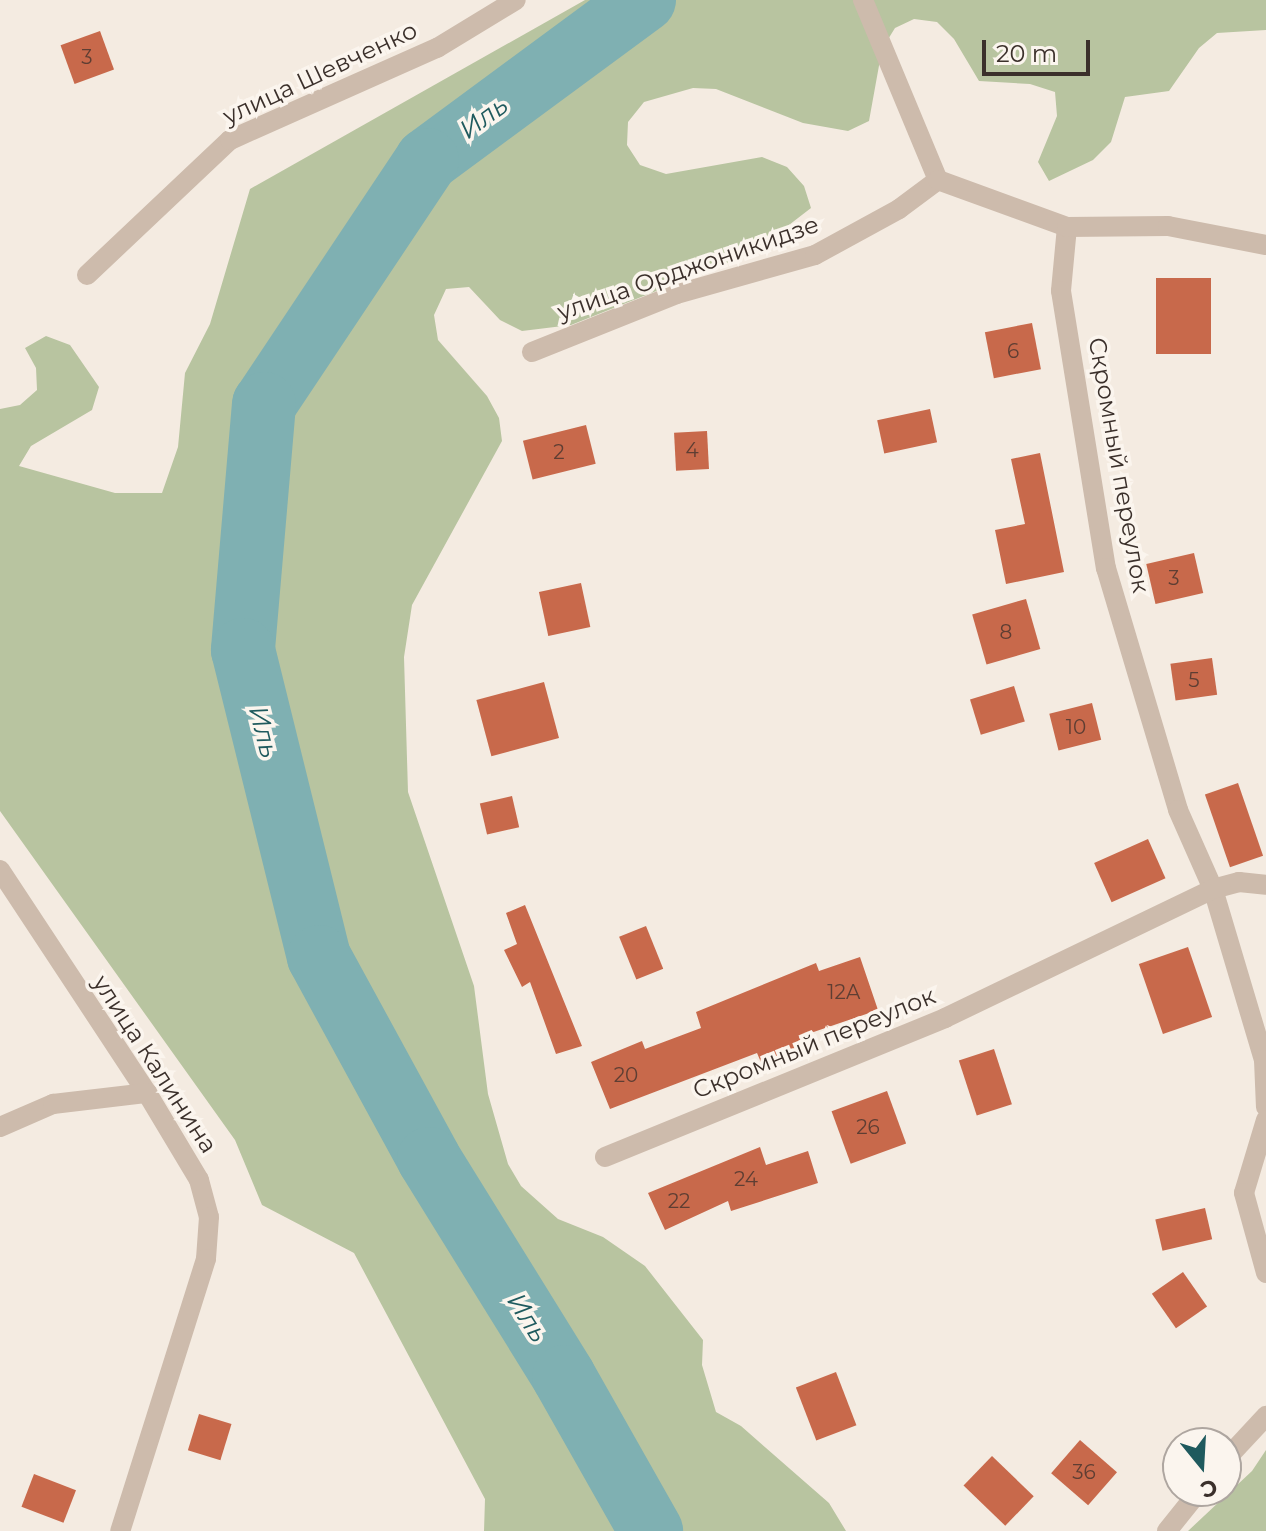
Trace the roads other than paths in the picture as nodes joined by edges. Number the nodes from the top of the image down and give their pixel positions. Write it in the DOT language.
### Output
graph roads {
  1 [pos="516,0"];
  2 [pos="865,7"];
  3 [pos="938,180"];
  4 [pos="1067,227"];
  5 [pos="1266,245"];
  6 [pos="87,275"];
  7 [pos="532,352"];
  8 [pos="0,870"];
  9 [pos="1266,885"];
  10 [pos="1213,889"];
  11 [pos="147,1093"];
  12 [pos="1266,1107"];
  13 [pos="1266,1120"];
  14 [pos="0,1127"];
  15 [pos="605,1157"];
  16 [pos="1266,1273"];
  17 [pos="1266,1416"];
  18 [pos="1242,1442"];
  19 [pos="1186,1507"];
  20 [pos="120,1531"];
  21 [pos="1167,1531"];
  1 -- 6 [label="street, улица Шевченко"];
  2 -- 3 [label="street"];
  3 -- 4 [label="street"];
  3 -- 7 [label="street, улица Орджоникидзе"];
  4 -- 5 [label="street"];
  4 -- 10 [label="street, Скромный переулок"];
  8 -- 11 [label="street, улица Калинина"];
  9 -- 10 [label="street, Скромный переулок"];
  10 -- 12 [label="street, Скромный переулок"];
  10 -- 15 [label="street, Скромный переулок"];
  11 -- 14 [label="street"];
  11 -- 20 [label="street, улица Калинина"];
  13 -- 16 [label="street"];
  17 -- 18 [label="street"];
  19 -- 21 [label="street"];
}
